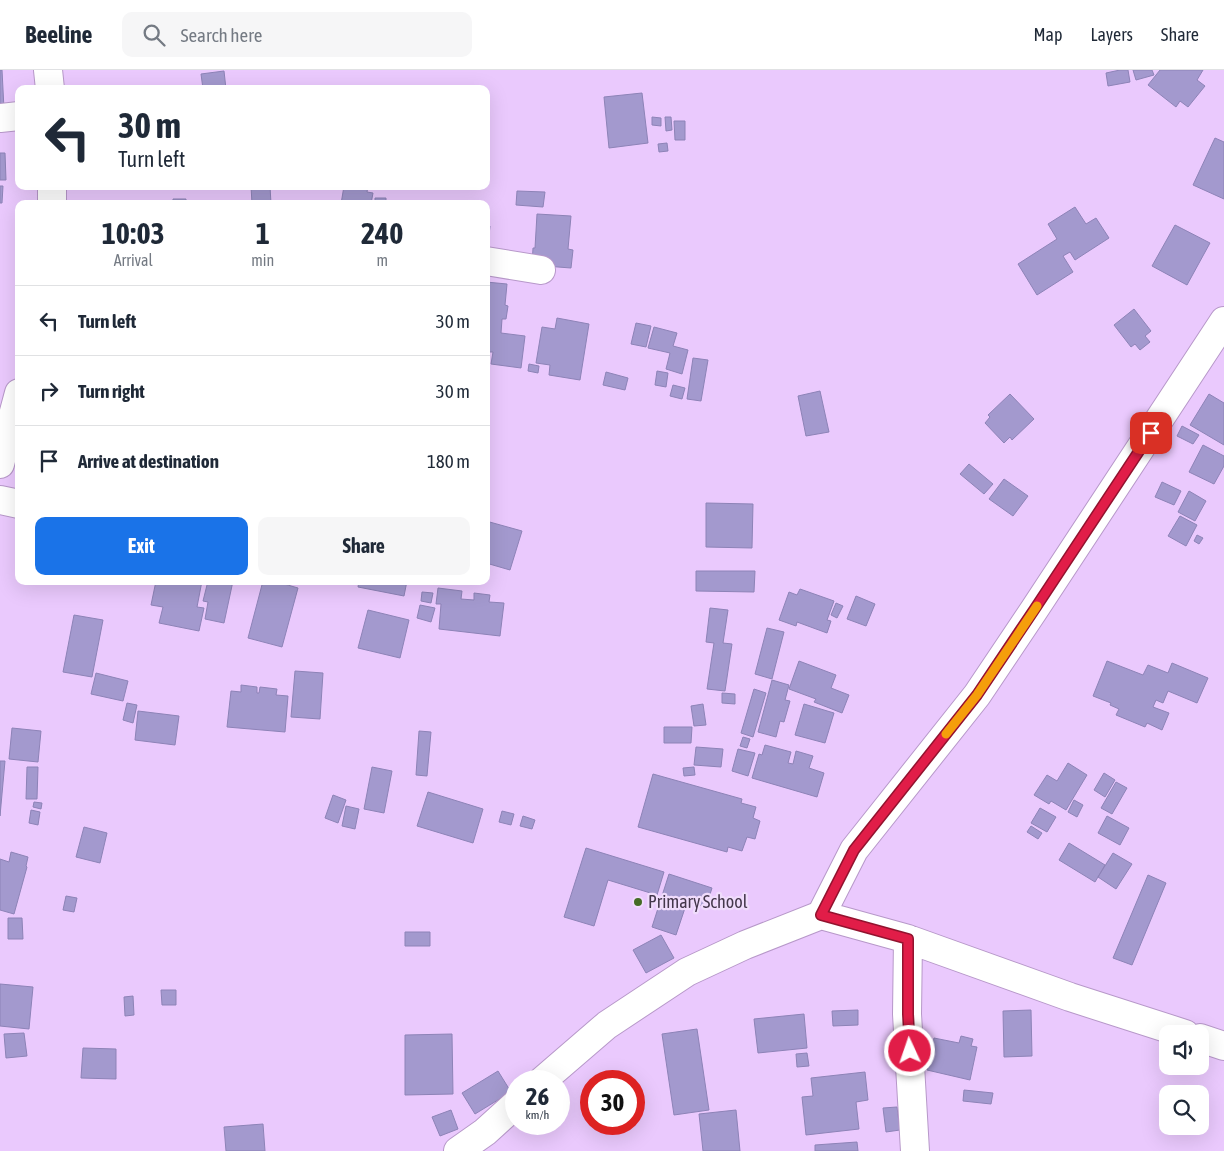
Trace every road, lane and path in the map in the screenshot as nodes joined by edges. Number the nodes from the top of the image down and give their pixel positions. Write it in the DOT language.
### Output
graph roads {
  1 [pos="48,70"];
  2 [pos="50,85"];
  3 [pos="15,116"];
  4 [pos="0,118"];
  5 [pos="490,262"];
  6 [pos="541,270"];
  7 [pos="1224,321"];
  8 [pos="15,408"];
  9 [pos="0,464"];
  10 [pos="0,500"];
  11 [pos="15,503"];
  12 [pos="821,915"];
  13 [pos="908,939"];
  14 [pos="1159,1026"];
  15 [pos="1209,1041"];
  16 [pos="1224,1046"];
  17 [pos="555,1070"];
  18 [pos="505,1114"];
  19 [pos="458,1151"];
  20 [pos="915,1151"];
  1 -- 2 [label="street"];
  3 -- 4 [label="street"];
  5 -- 6 [label="street"];
  7 -- 12 [label="street"];
  8 -- 9 [label="street"];
  10 -- 11 [label="street"];
  12 -- 13 [label="street"];
  12 -- 17 [label="street"];
  13 -- 14 [label="street"];
  13 -- 20 [label="street"];
  15 -- 16 [label="street"];
  18 -- 19 [label="street"];
}
